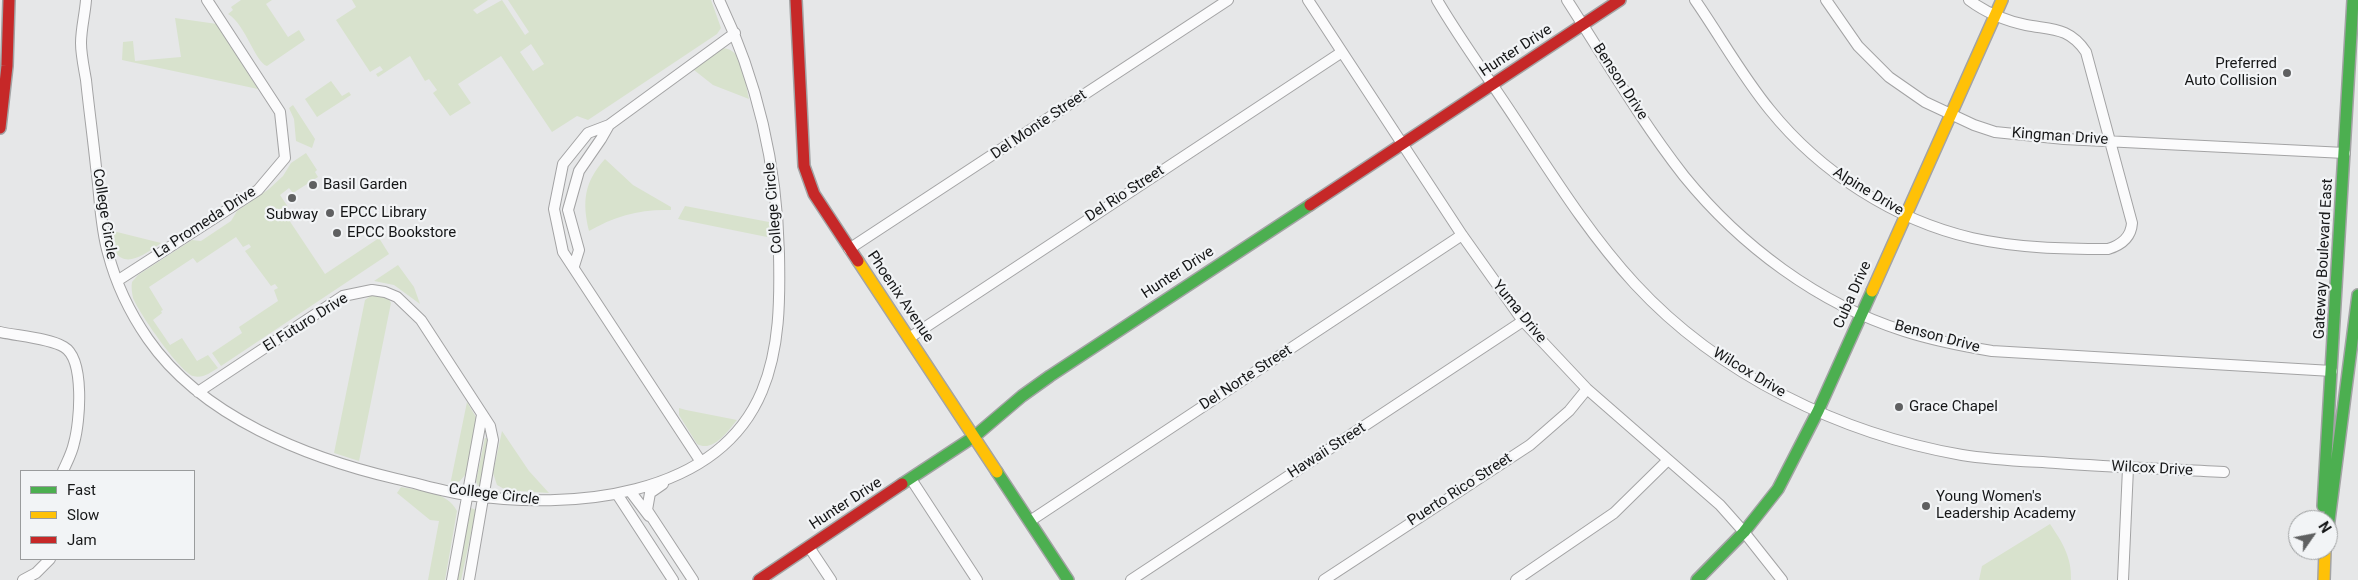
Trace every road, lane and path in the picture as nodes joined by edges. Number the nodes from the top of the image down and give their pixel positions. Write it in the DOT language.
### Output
graph roads {
  1 [pos="9,0"];
  2 [pos="86,0"];
  3 [pos="207,0"];
  4 [pos="719,0"];
  5 [pos="796,0"];
  6 [pos="1228,0"];
  7 [pos="1308,0"];
  8 [pos="1437,0"];
  9 [pos="1567,0"];
  10 [pos="1620,0"];
  11 [pos="1695,0"];
  12 [pos="1826,0"];
  13 [pos="1969,0"];
  14 [pos="2002,0"];
  15 [pos="2353,0"];
  16 [pos="1996,14"];
  17 [pos="1583,24"];
  18 [pos="735,33"];
  19 [pos="1342,52"];
  20 [pos="1492,84"];
  21 [pos="1950,114"];
  22 [pos="609,124"];
  23 [pos="0,128"];
  24 [pos="2108,140"];
  25 [pos="1403,143"];
  26 [pos="2345,153"];
  27 [pos="1904,214"];
  28 [pos="1462,235"];
  29 [pos="849,248"];
  30 [pos="574,266"];
  31 [pos="117,281"];
  32 [pos="2358,295"];
  33 [pos="1861,313"];
  34 [pos="1523,321"];
  35 [pos="0,332"];
  36 [pos="909,338"];
  37 [pos="2332,371"];
  38 [pos="1587,389"];
  39 [pos="198,392"];
  40 [pos="1818,411"];
  41 [pos="482,415"];
  42 [pos="975,436"];
  43 [pos="1668,460"];
  44 [pos="701,462"];
  45 [pos="2128,468"];
  46 [pos="63,470"];
  47 [pos="2224,472"];
  48 [pos="674,478"];
  49 [pos="911,480"];
  50 [pos="630,491"];
  51 [pos="617,494"];
  52 [pos="466,495"];
  53 [pos="484,497"];
  54 [pos="2323,510"];
  55 [pos="2330,510"];
  56 [pos="653,520"];
  57 [pos="1030,521"];
  58 [pos="1744,532"];
  59 [pos="809,547"];
  60 [pos="49,560"];
  61 [pos="2319,560"];
  62 [pos="2325,560"];
  63 [pos="23,580"];
  64 [pos="452,580"];
  65 [pos="469,580"];
  66 [pos="674,580"];
  67 [pos="693,580"];
  68 [pos="759,580"];
  69 [pos="831,580"];
  70 [pos="977,580"];
  71 [pos="1068,580"];
  72 [pos="1131,580"];
  73 [pos="1324,580"];
  74 [pos="1516,580"];
  75 [pos="1697,580"];
  76 [pos="1782,580"];
  77 [pos="2124,580"];
  78 [pos="2318,580"];
  79 [pos="2324,580"];
  1 -- 23 [label="main road"];
  2 -- 31 [label="street, College Circle"];
  3 -- 31 [label="street, La Promeda Drive"];
  4 -- 18 [label="street, College Circle"];
  5 -- 29 [label="main road, Phoenix Avenue"];
  6 -- 29 [label="street, Del Monte Street"];
  7 -- 19 [label="street, Yuma Drive"];
  8 -- 20 [label="street, Wilcox Drive"];
  9 -- 17 [label="street, Benson Drive"];
  10 -- 17 [label="main road, Hunter Drive"];
  11 -- 27 [label="street, Alpine Drive"];
  12 -- 21 [label="street, Kingman Drive"];
  13 -- 16 [label="street"];
  14 -- 16 [label="main road, Cuba Drive"];
  15 -- 26 [label="main road, Gateway Boulevard East"];
  16 -- 21 [label="main road, Cuba Drive"];
  16 -- 24 [label="street"];
  17 -- 20 [label="main road, Hunter Drive"];
  17 -- 33 [label="street, Benson Drive"];
  18 -- 22 [label="street"];
  18 -- 44 [label="street, College Circle"];
  19 -- 25 [label="street, Yuma Drive"];
  19 -- 36 [label="street, Del Rio Street"];
  20 -- 25 [label="main road, Hunter Drive"];
  20 -- 40 [label="street, Wilcox Drive"];
  21 -- 24 [label="street, Kingman Drive"];
  21 -- 27 [label="main road, Cuba Drive"];
  22 -- 30 [label="street"];
  22 -- 30 [label="street"];
  24 -- 26 [label="street, Kingman Drive"];
  24 -- 27 [label="street, Alpine Drive"];
  25 -- 28 [label="street, Yuma Drive"];
  25 -- 42 [label="main road, Hunter Drive"];
  26 -- 37 [label="main road, Gateway Boulevard East"];
  27 -- 33 [label="main road, Cuba Drive"];
  28 -- 34 [label="street, Yuma Drive"];
  28 -- 57 [label="street, Del Norte Street"];
  29 -- 36 [label="main road, Phoenix Avenue"];
  30 -- 44 [label="street"];
  31 -- 39 [label="street, College Circle"];
  32 -- 55 [label="main road"];
  33 -- 37 [label="street, Benson Drive"];
  33 -- 40 [label="main road, Cuba Drive"];
  34 -- 38 [label="street, Yuma Drive"];
  34 -- 72 [label="street, Hawaii Street"];
  35 -- 46 [label="street"];
  36 -- 42 [label="main road, Phoenix Avenue"];
  37 -- 54 [label="main road, Gateway Boulevard East"];
  38 -- 43 [label="street, Yuma Drive"];
  38 -- 73 [label="street, Puerto Rico Street"];
  39 -- 41 [label="street, El Futuro Drive"];
  39 -- 52 [label="street, College Circle"];
  40 -- 45 [label="street, Wilcox Drive"];
  40 -- 58 [label="main road, Cuba Drive"];
  41 -- 52 [label="street"];
  41 -- 53 [label="street, El Futuro Drive"];
  42 -- 49 [label="main road, Hunter Drive"];
  42 -- 57 [label="main road, Phoenix Avenue"];
  43 -- 58 [label="street, Yuma Drive"];
  43 -- 74 [label="street"];
  44 -- 48 [label="street, College Circle"];
  45 -- 47 [label="street, Wilcox Drive"];
  45 -- 77 [label="street"];
  48 -- 50 [label="street, College Circle"];
  48 -- 56 [label="street"];
  49 -- 59 [label="main road, Hunter Drive"];
  49 -- 70 [label="street"];
  50 -- 51 [label="street, College Circle"];
  50 -- 56 [label="street"];
  51 -- 53 [label="street, College Circle"];
  51 -- 66 [label="street"];
  52 -- 53 [label="street, College Circle"];
  52 -- 64 [label="street"];
  53 -- 65 [label="street, El Futuro Drive"];
  56 -- 67 [label="street"];
  57 -- 71 [label="main road, Phoenix Avenue"];
  58 -- 75 [label="main road, Cuba Drive"];
  58 -- 76 [label="street, Yuma Drive"];
  59 -- 68 [label="main road, Hunter Drive"];
  59 -- 69 [label="street"];
  60 -- 63 [label="street"];
  61 -- 78 [label="main road"];
  62 -- 79 [label="main road"];
}
